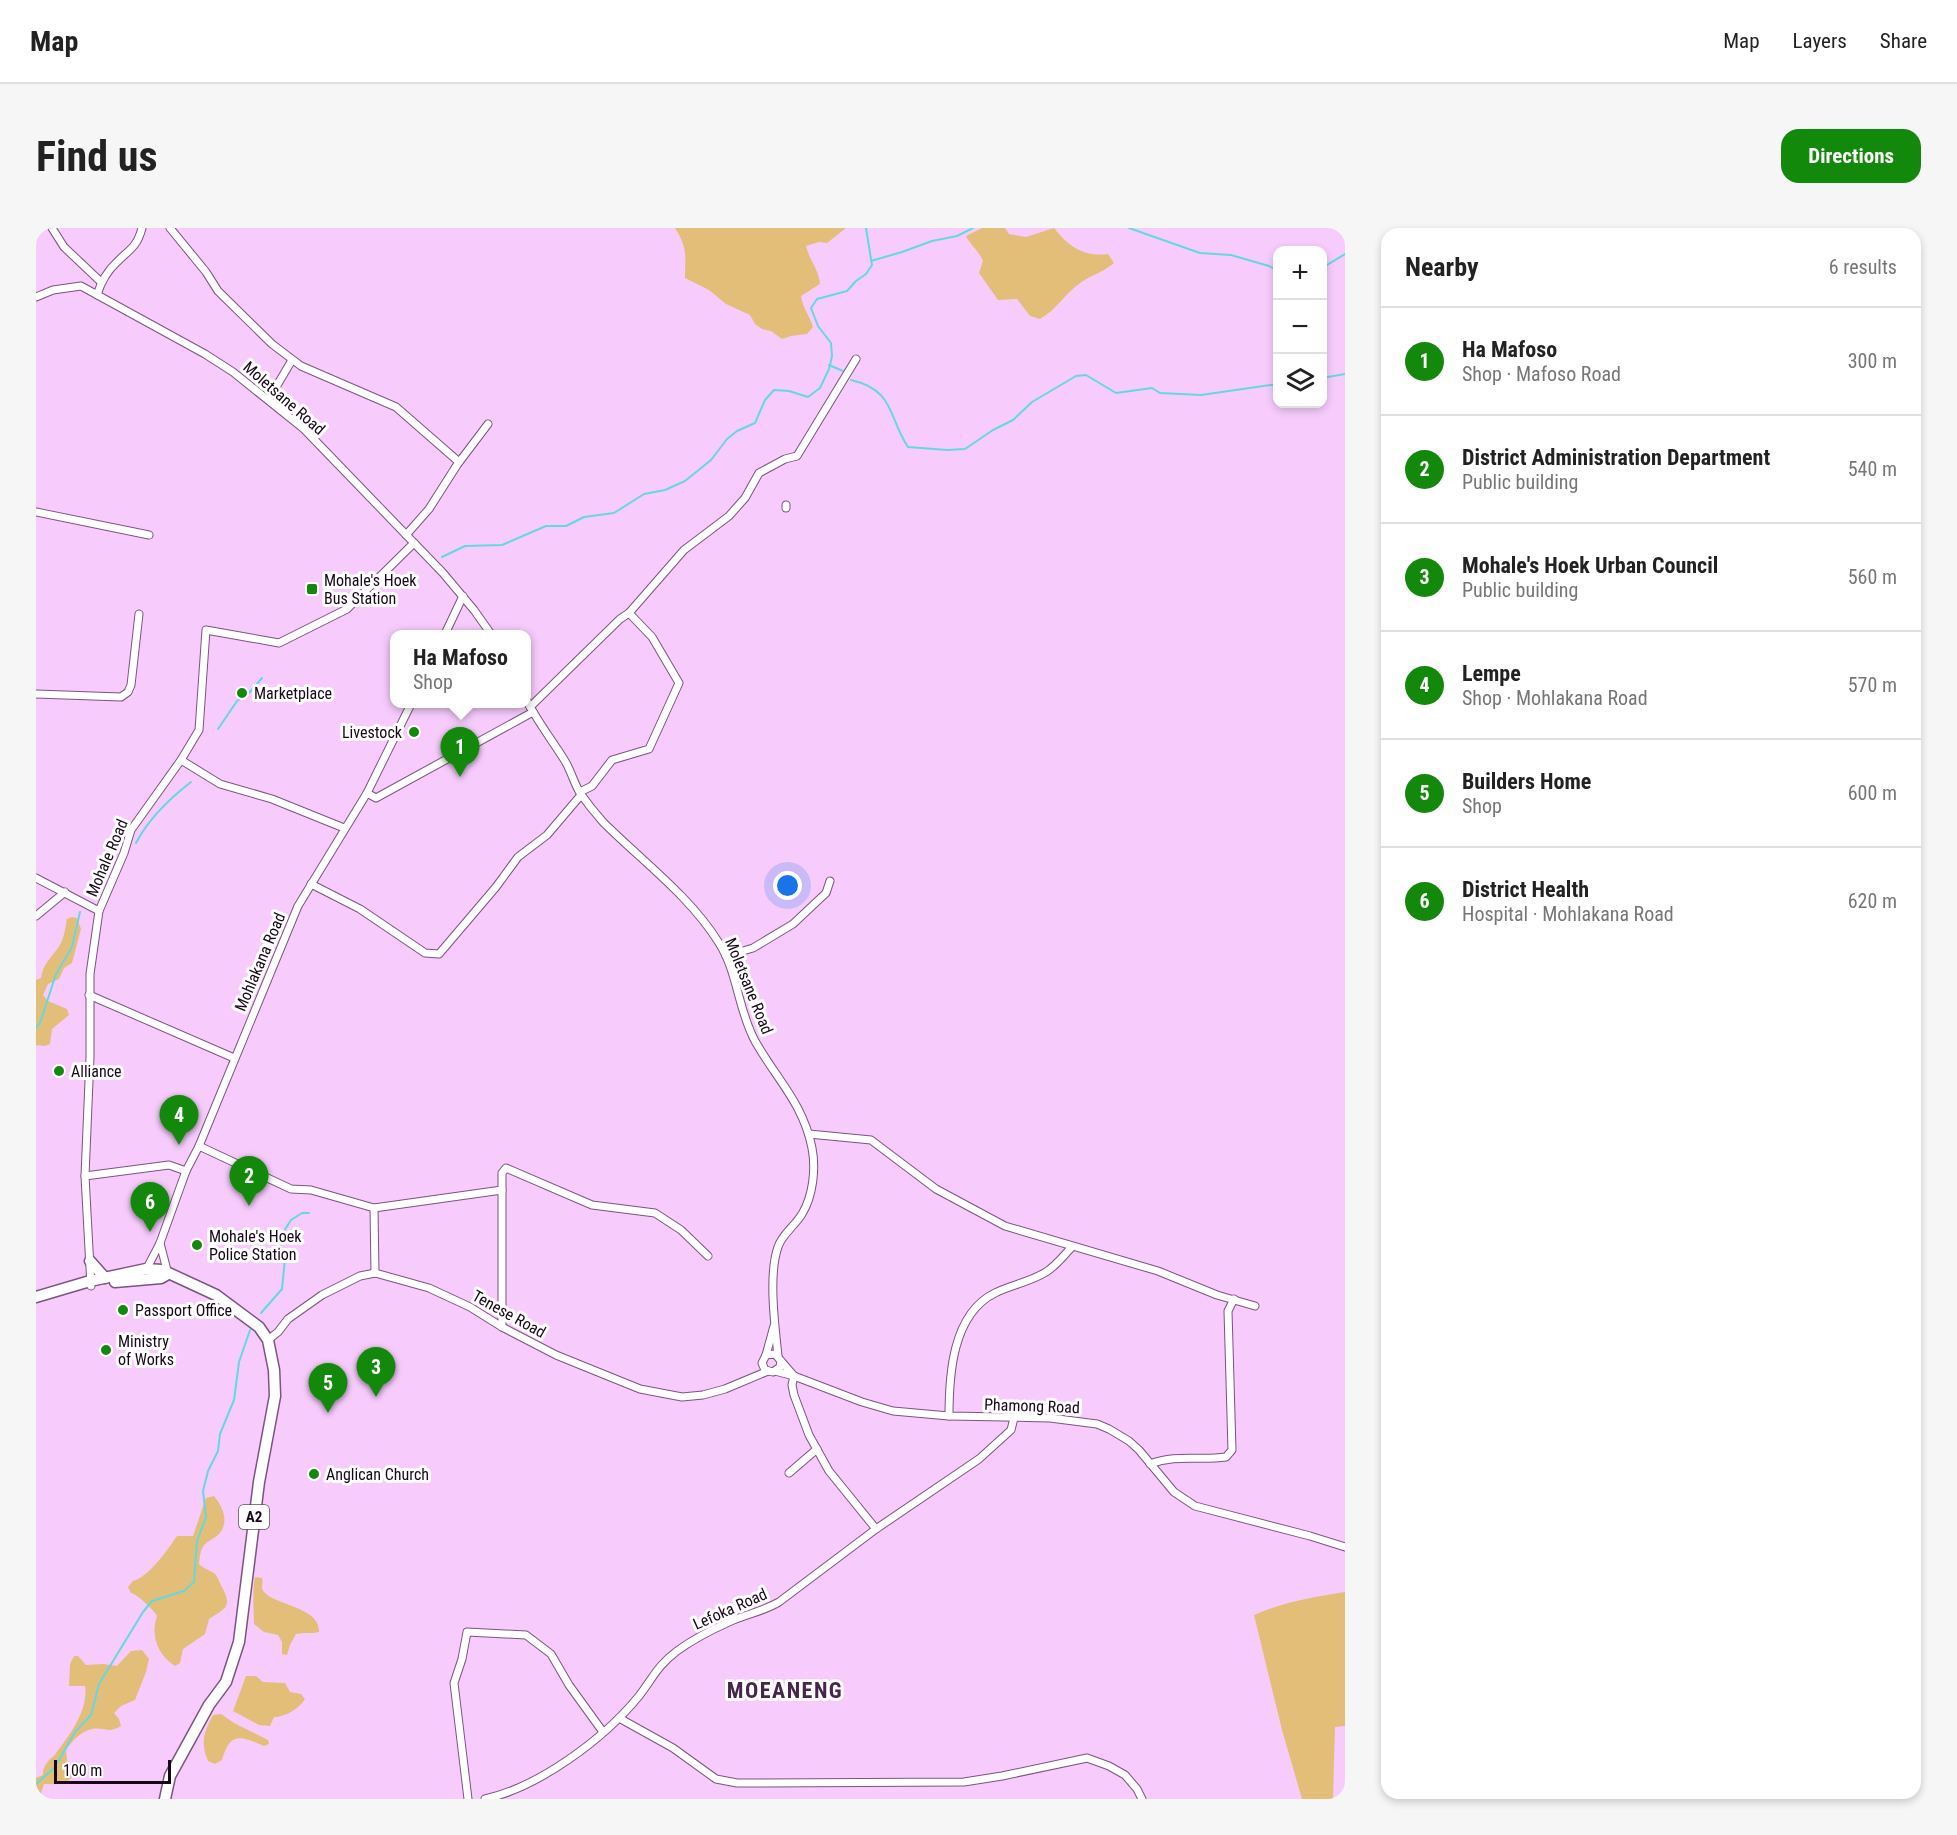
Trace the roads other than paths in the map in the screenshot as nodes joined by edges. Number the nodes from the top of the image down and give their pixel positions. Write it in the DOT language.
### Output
graph roads {
  1 [pos="52,228"];
  2 [pos="142,228"];
  3 [pos="170,228"];
  4 [pos="101,282"];
  5 [pos="97,295"];
  6 [pos="36,297"];
  7 [pos="856,359"];
  8 [pos="292,360"];
  9 [pos="269,399"];
  10 [pos="488,424"];
  11 [pos="459,462"];
  12 [pos="36,512"];
  13 [pos="148,535"];
  14 [pos="406,535"];
  15 [pos="414,543"];
  16 [pos="463,596"];
  17 [pos="629,613"];
  18 [pos="139,614"];
  19 [pos="446,630"];
  20 [pos="488,630"];
  21 [pos="36,694"];
  22 [pos="409,708"];
  23 [pos="531,709"];
  24 [pos="182,760"];
  25 [pos="366,793"];
  26 [pos="580,793"];
  27 [pos="344,828"];
  28 [pos="36,878"];
  29 [pos="830,881"];
  30 [pos="311,884"];
  31 [pos="65,892"];
  32 [pos="99,911"];
  33 [pos="36,915"];
  34 [pos="726,956"];
  35 [pos="89,995"];
  36 [pos="234,1058"];
  37 [pos="809,1134"];
  38 [pos="199,1146"];
  39 [pos="186,1171"];
  40 [pos="85,1176"];
  41 [pos="502,1190"];
  42 [pos="375,1208"];
  43 [pos="160,1243"];
  44 [pos="1072,1247"];
  45 [pos="708,1256"];
  46 [pos="90,1261"];
  47 [pos="375,1273"];
  48 [pos="145,1274"];
  49 [pos="168,1274"];
  50 [pos="105,1278"];
  51 [pos="90,1284"];
  52 [pos="36,1297"];
  53 [pos="1234,1299"];
  54 [pos="1255,1306"];
  55 [pos="774,1326"];
  56 [pos="502,1327"];
  57 [pos="268,1340"];
  58 [pos="766,1355"];
  59 [pos="779,1358"];
  60 [pos="762,1363"];
  61 [pos="771,1371"];
  62 [pos="794,1376"];
  63 [pos="752,1377"];
  64 [pos="949,1416"];
  65 [pos="1014,1418"];
  66 [pos="817,1449"];
  67 [pos="1150,1464"];
  68 [pos="789,1473"];
  69 [pos="876,1529"];
  70 [pos="1345,1547"];
  71 [pos="619,1718"];
  72 [pos="603,1732"];
  73 [pos="165,1799"];
  74 [pos="468,1799"];
  75 [pos="485,1799"];
  76 [pos="1142,1799"];
  1 -- 4 [label="street"];
  2 -- 4 [label="street"];
  3 -- 8 [label="street"];
  4 -- 5 [label="street"];
  5 -- 6 [label="street, Moletsane Road"];
  5 -- 9 [label="street, Moletsane Road"];
  7 -- 17 [label="street"];
  8 -- 9 [label="street"];
  8 -- 11 [label="street"];
  9 -- 14 [label="street, Moletsane Road"];
  10 -- 11 [label="street"];
  11 -- 14 [label="street"];
  12 -- 13 [label="street"];
  14 -- 15 [label="street, Moletsane Road"];
  15 -- 16 [label="street, Moletsane Road"];
  15 -- 24 [label="street, Mohale Road"];
  16 -- 19 [label="street"];
  16 -- 20 [label="street, Moletsane Road"];
  17 -- 23 [label="street"];
  17 -- 26 [label="street"];
  18 -- 21 [label="street"];
  22 -- 25 [label="street, Mohlakana Road"];
  23 -- 25 [label="street"];
  23 -- 26 [label="street, Moletsane Road"];
  24 -- 27 [label="street"];
  24 -- 32 [label="street, Mohale Road"];
  25 -- 27 [label="street, Mohlakana Road"];
  26 -- 30 [label="street"];
  26 -- 34 [label="street, Moletsane Road"];
  27 -- 30 [label="street, Mohlakana Road"];
  28 -- 31 [label="street"];
  29 -- 34 [label="street"];
  30 -- 36 [label="street, Mohlakana Road"];
  31 -- 32 [label="street"];
  31 -- 33 [label="street"];
  32 -- 35 [label="street, Mohale Road"];
  34 -- 37 [label="street, Moletsane Road"];
  35 -- 36 [label="street"];
  35 -- 40 [label="street, Mohale Road"];
  36 -- 38 [label="street, Mohlakana Road"];
  37 -- 44 [label="street"];
  37 -- 55 [label="street, Moletsane Road"];
  38 -- 39 [label="street, Mohlakana Road"];
  38 -- 42 [label="street"];
  39 -- 40 [label="street"];
  39 -- 43 [label="street, Mohlakana Road"];
  40 -- 46 [label="street, Mohale Road"];
  41 -- 42 [label="street"];
  41 -- 45 [label="street"];
  41 -- 56 [label="street"];
  42 -- 47 [label="street"];
  43 -- 48 [label="street, Mohlakana Road"];
  43 -- 49 [label="street"];
  44 -- 53 [label="street"];
  44 -- 64 [label="street"];
  46 -- 50 [label="main road"];
  46 -- 51 [label="street, Mohale Road"];
  47 -- 56 [label="street, Tenese Road"];
  47 -- 57 [label="street"];
  48 -- 49 [label="main road"];
  48 -- 50 [label="main road"];
  48 -- 51 [label="main road"];
  49 -- 57 [label="main road"];
  50 -- 51 [label="main road"];
  51 -- 52 [label="main road"];
  53 -- 54 [label="street"];
  53 -- 67 [label="street"];
  55 -- 58 [label="street, Moletsane Road"];
  55 -- 59 [label="street, Moletsane Road"];
  56 -- 63 [label="street, Tenese Road"];
  57 -- 73 [label="main road, A2"];
  58 -- 59 [label="street"];
  58 -- 60 [label="street"];
  59 -- 61 [label="street"];
  59 -- 62 [label="street, Phamong Road"];
  60 -- 61 [label="street"];
  60 -- 63 [label="street"];
  61 -- 62 [label="street, Phamong Road"];
  61 -- 63 [label="street, Tenese Road"];
  62 -- 64 [label="street, Phamong Road"];
  62 -- 66 [label="street"];
  64 -- 65 [label="street, Phamong Road"];
  65 -- 67 [label="street, Phamong Road"];
  65 -- 69 [label="street, Lefoka Road"];
  66 -- 68 [label="street"];
  66 -- 69 [label="street"];
  67 -- 70 [label="street, Phamong Road"];
  69 -- 71 [label="street, Lefoka Road"];
  71 -- 72 [label="street, Lefoka Road"];
  71 -- 76 [label="street"];
  72 -- 74 [label="street"];
  72 -- 75 [label="street, Lefoka Road"];
}
